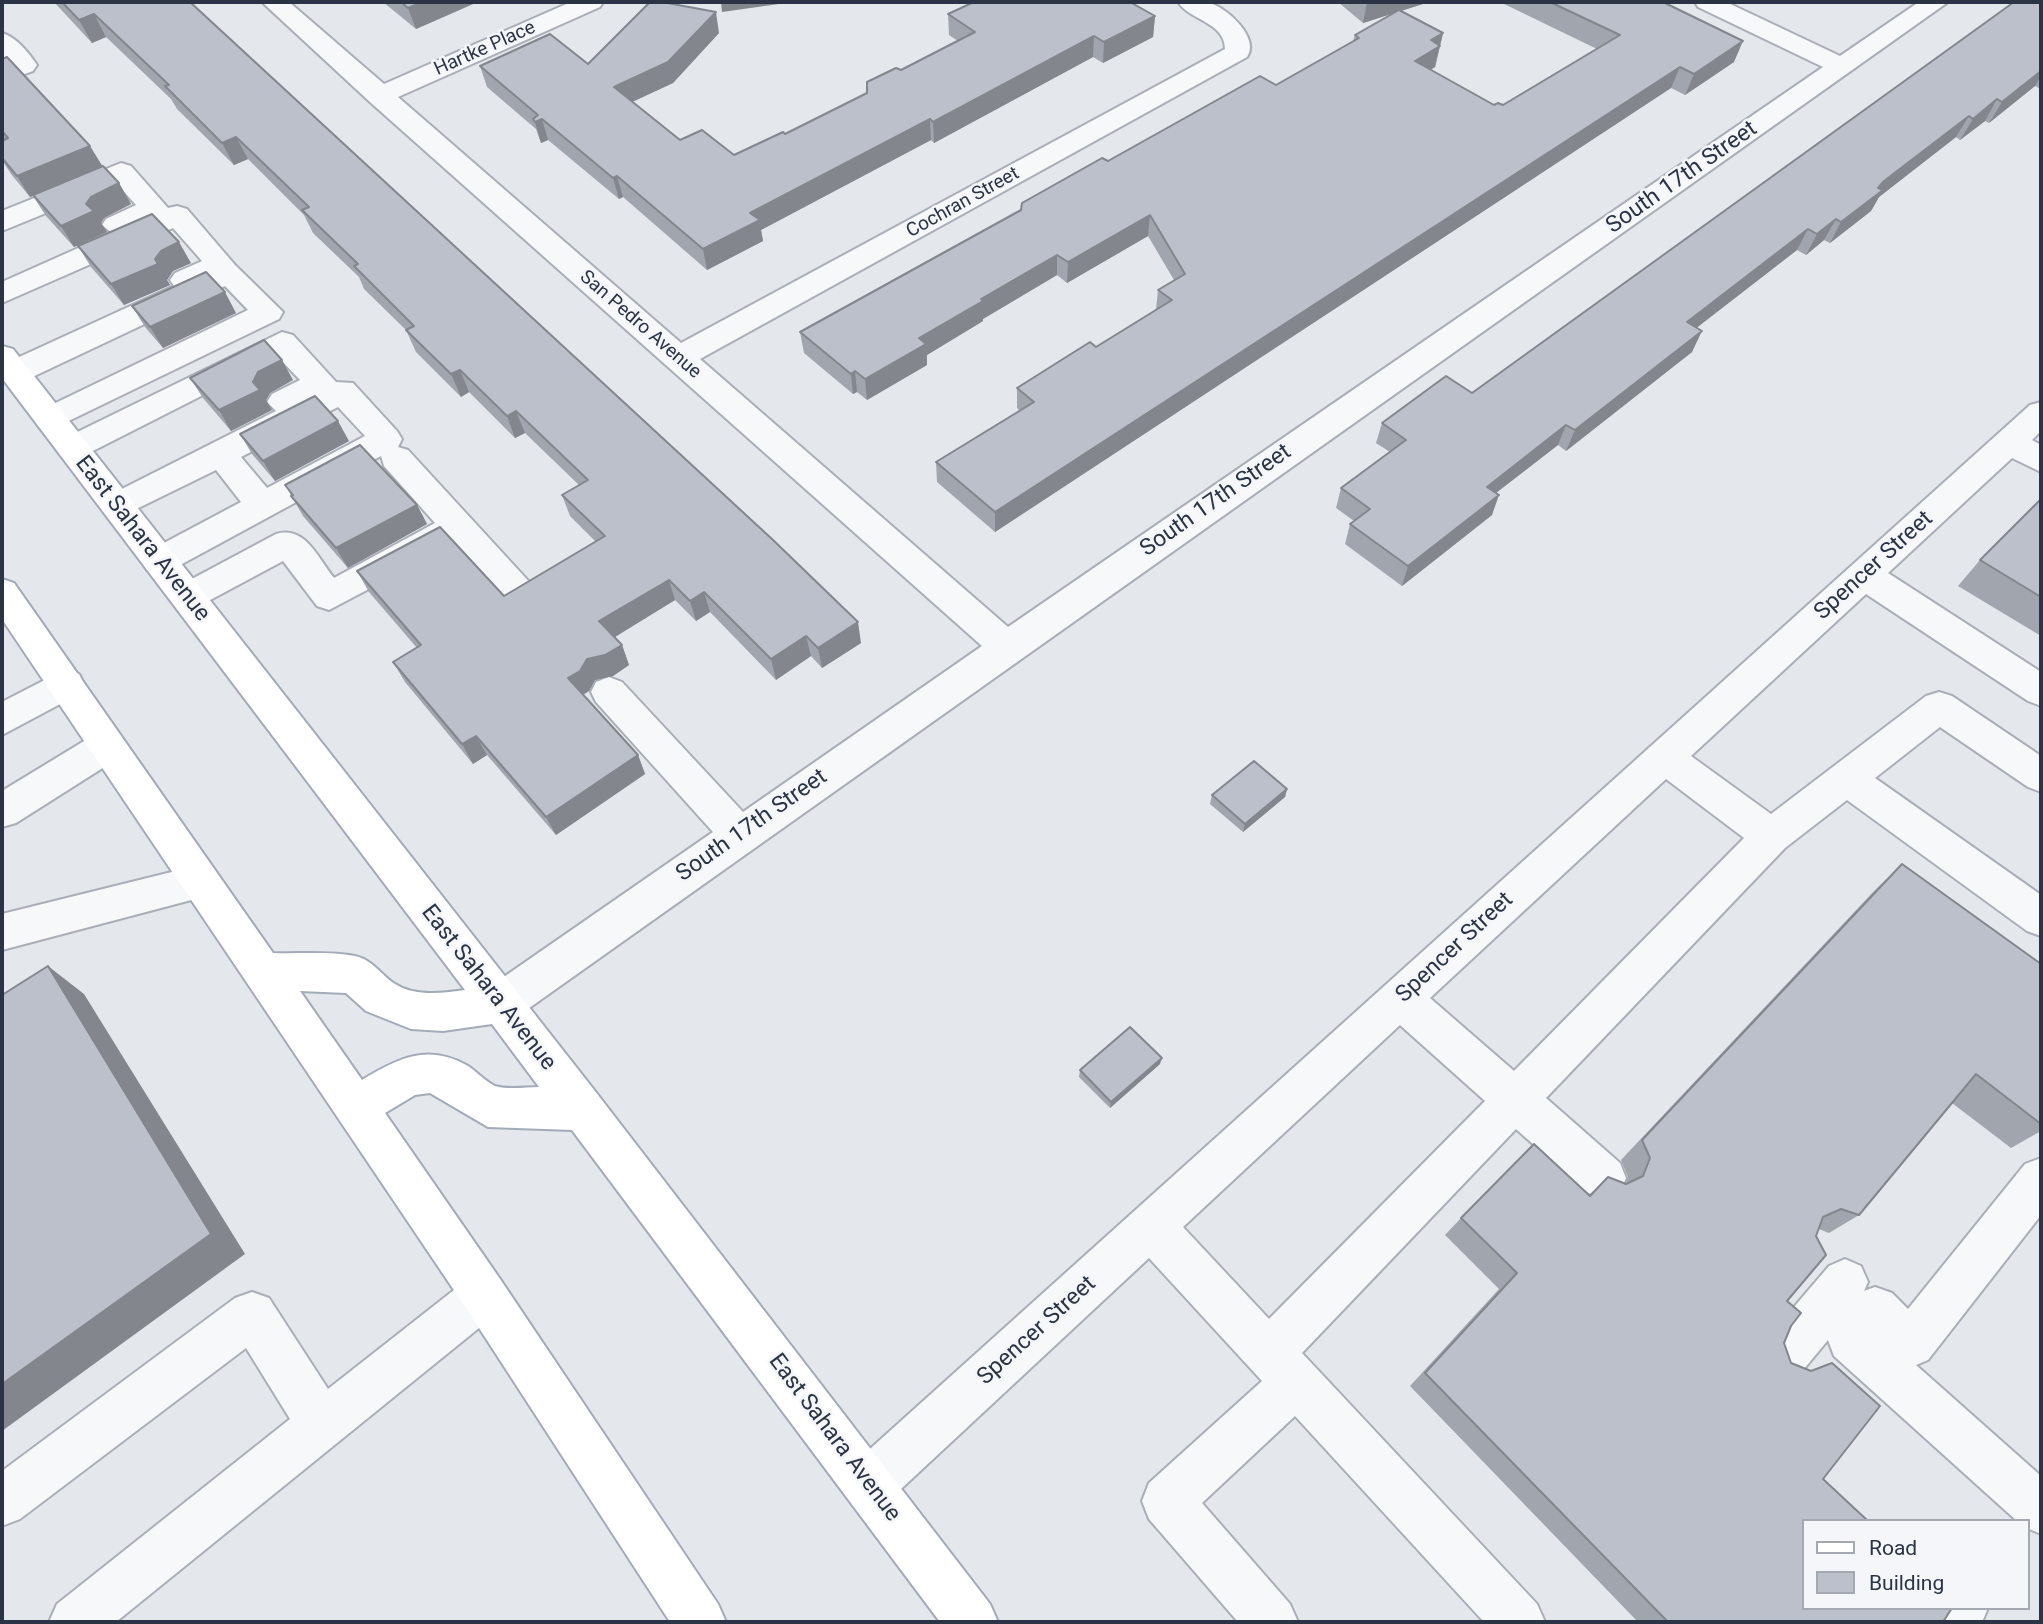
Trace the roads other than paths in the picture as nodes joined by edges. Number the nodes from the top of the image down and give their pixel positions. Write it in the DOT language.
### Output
graph roads {
  1 [pos="274,2"];
  2 [pos="591,2"];
  3 [pos="1191,2"];
  4 [pos="1707,2"];
  5 [pos="1935,2"];
  6 [pos="2,41"];
  7 [pos="1843,67"];
  8 [pos="2,74"];
  9 [pos="379,96"];
  10 [pos="2,222"];
  11 [pos="2,275"];
  12 [pos="2,293"];
  13 [pos="678,358"];
  14 [pos="7,363"];
  15 [pos="2041,413"];
  16 [pos="50,419"];
  17 [pos="72,448"];
  18 [pos="2025,451"];
  19 [pos="220,453"];
  20 [pos="396,458"];
  21 [pos="112,500"];
  22 [pos="262,505"];
  23 [pos="458,526"];
  24 [pos="159,561"];
  25 [pos="1864,575"];
  26 [pos="2,592"];
  27 [pos="521,595"];
  28 [pos="187,597"];
  29 [pos="1007,647"];
  30 [pos="66,684"];
  31 [pos="2041,691"];
  32 [pos="609,692"];
  33 [pos="2,720"];
  34 [pos="107,746"];
  35 [pos="1665,757"];
  36 [pos="2041,776"];
  37 [pos="1847,779"];
  38 [pos="2,811"];
  39 [pos="740,835"];
  40 [pos="1771,836"];
  41 [pos="200,882"];
  42 [pos="2041,918"];
  43 [pos="2,932"];
  44 [pos="261,971"];
  45 [pos="1401,999"];
  46 [pos="500,1004"];
  47 [pos="1514,1098"];
  48 [pos="354,1108"];
  49 [pos="583,1110"];
  50 [pos="1604,1178"];
  51 [pos="2041,1180"];
  52 [pos="1152,1226"];
  53 [pos="484,1295"];
  54 [pos="1841,1299"];
  55 [pos="1782,1358"];
  56 [pos="1284,1366"];
  57 [pos="322,1424"];
  58 [pos="869,1484"];
  59 [pos="2,1501"];
  60 [pos="2033,1511"];
  61 [pos="687,1617"];
  62 [pos="75,1622"];
  63 [pos="972,1622"];
  64 [pos="1272,1622"];
  65 [pos="1519,1622"];
  1 -- 9 [label="street, San Pedro Avenue"];
  2 -- 9 [label="street, Hartke Place"];
  3 -- 13 [label="street, Cochran Street"];
  4 -- 7 [label="street"];
  5 -- 7 [label="street, South 17th Street"];
  6 -- 8 [label="street"];
  7 -- 29 [label="street, South 17th Street"];
  9 -- 13 [label="street, San Pedro Avenue"];
  10 -- 11 [label="street"];
  12 -- 14 [label="street"];
  13 -- 29 [label="street, San Pedro Avenue"];
  14 -- 16 [label="main road, East Sahara Avenue"];
  14 -- 16 [label="street"];
  15 -- 18 [label="street, Spencer Street"];
  16 -- 17 [label="main road, East Sahara Avenue"];
  17 -- 21 [label="main road, East Sahara Avenue"];
  17 -- 21 [label="street"];
  18 -- 25 [label="street, Spencer Street"];
  19 -- 21 [label="street"];
  19 -- 22 [label="street"];
  19 -- 22 [label="street"];
  20 -- 23 [label="street"];
  21 -- 24 [label="main road, East Sahara Avenue"];
  22 -- 24 [label="street"];
  23 -- 27 [label="street"];
  23 -- 28 [label="street"];
  24 -- 28 [label="main road, East Sahara Avenue"];
  25 -- 31 [label="street"];
  25 -- 35 [label="street, Spencer Street"];
  26 -- 30 [label="main road"];
  28 -- 46 [label="main road, East Sahara Avenue"];
  29 -- 39 [label="street, South 17th Street"];
  30 -- 33 [label="street"];
  30 -- 34 [label="main road"];
  32 -- 39 [label="street"];
  34 -- 38 [label="street"];
  34 -- 41 [label="main road"];
  35 -- 40 [label="street"];
  35 -- 45 [label="street, Spencer Street"];
  36 -- 37 [label="street"];
  37 -- 40 [label="street"];
  37 -- 42 [label="street"];
  39 -- 46 [label="street, South 17th Street"];
  40 -- 47 [label="street"];
  41 -- 43 [label="street"];
  41 -- 44 [label="main road"];
  44 -- 46 [label="main road"];
  44 -- 48 [label="main road"];
  45 -- 47 [label="street"];
  45 -- 52 [label="street, Spencer Street"];
  46 -- 49 [label="main road, East Sahara Avenue"];
  47 -- 50 [label="street"];
  47 -- 56 [label="street"];
  48 -- 49 [label="main road"];
  48 -- 53 [label="main road"];
  49 -- 58 [label="main road, East Sahara Avenue"];
  51 -- 54 [label="street"];
  52 -- 56 [label="street"];
  52 -- 58 [label="street, Spencer Street"];
  53 -- 57 [label="street"];
  53 -- 61 [label="main road"];
  54 -- 55 [label="street"];
  54 -- 60 [label="street"];
  56 -- 64 [label="street"];
  56 -- 65 [label="street"];
  57 -- 59 [label="street"];
  57 -- 62 [label="street"];
  58 -- 63 [label="main road, East Sahara Avenue"];
}
